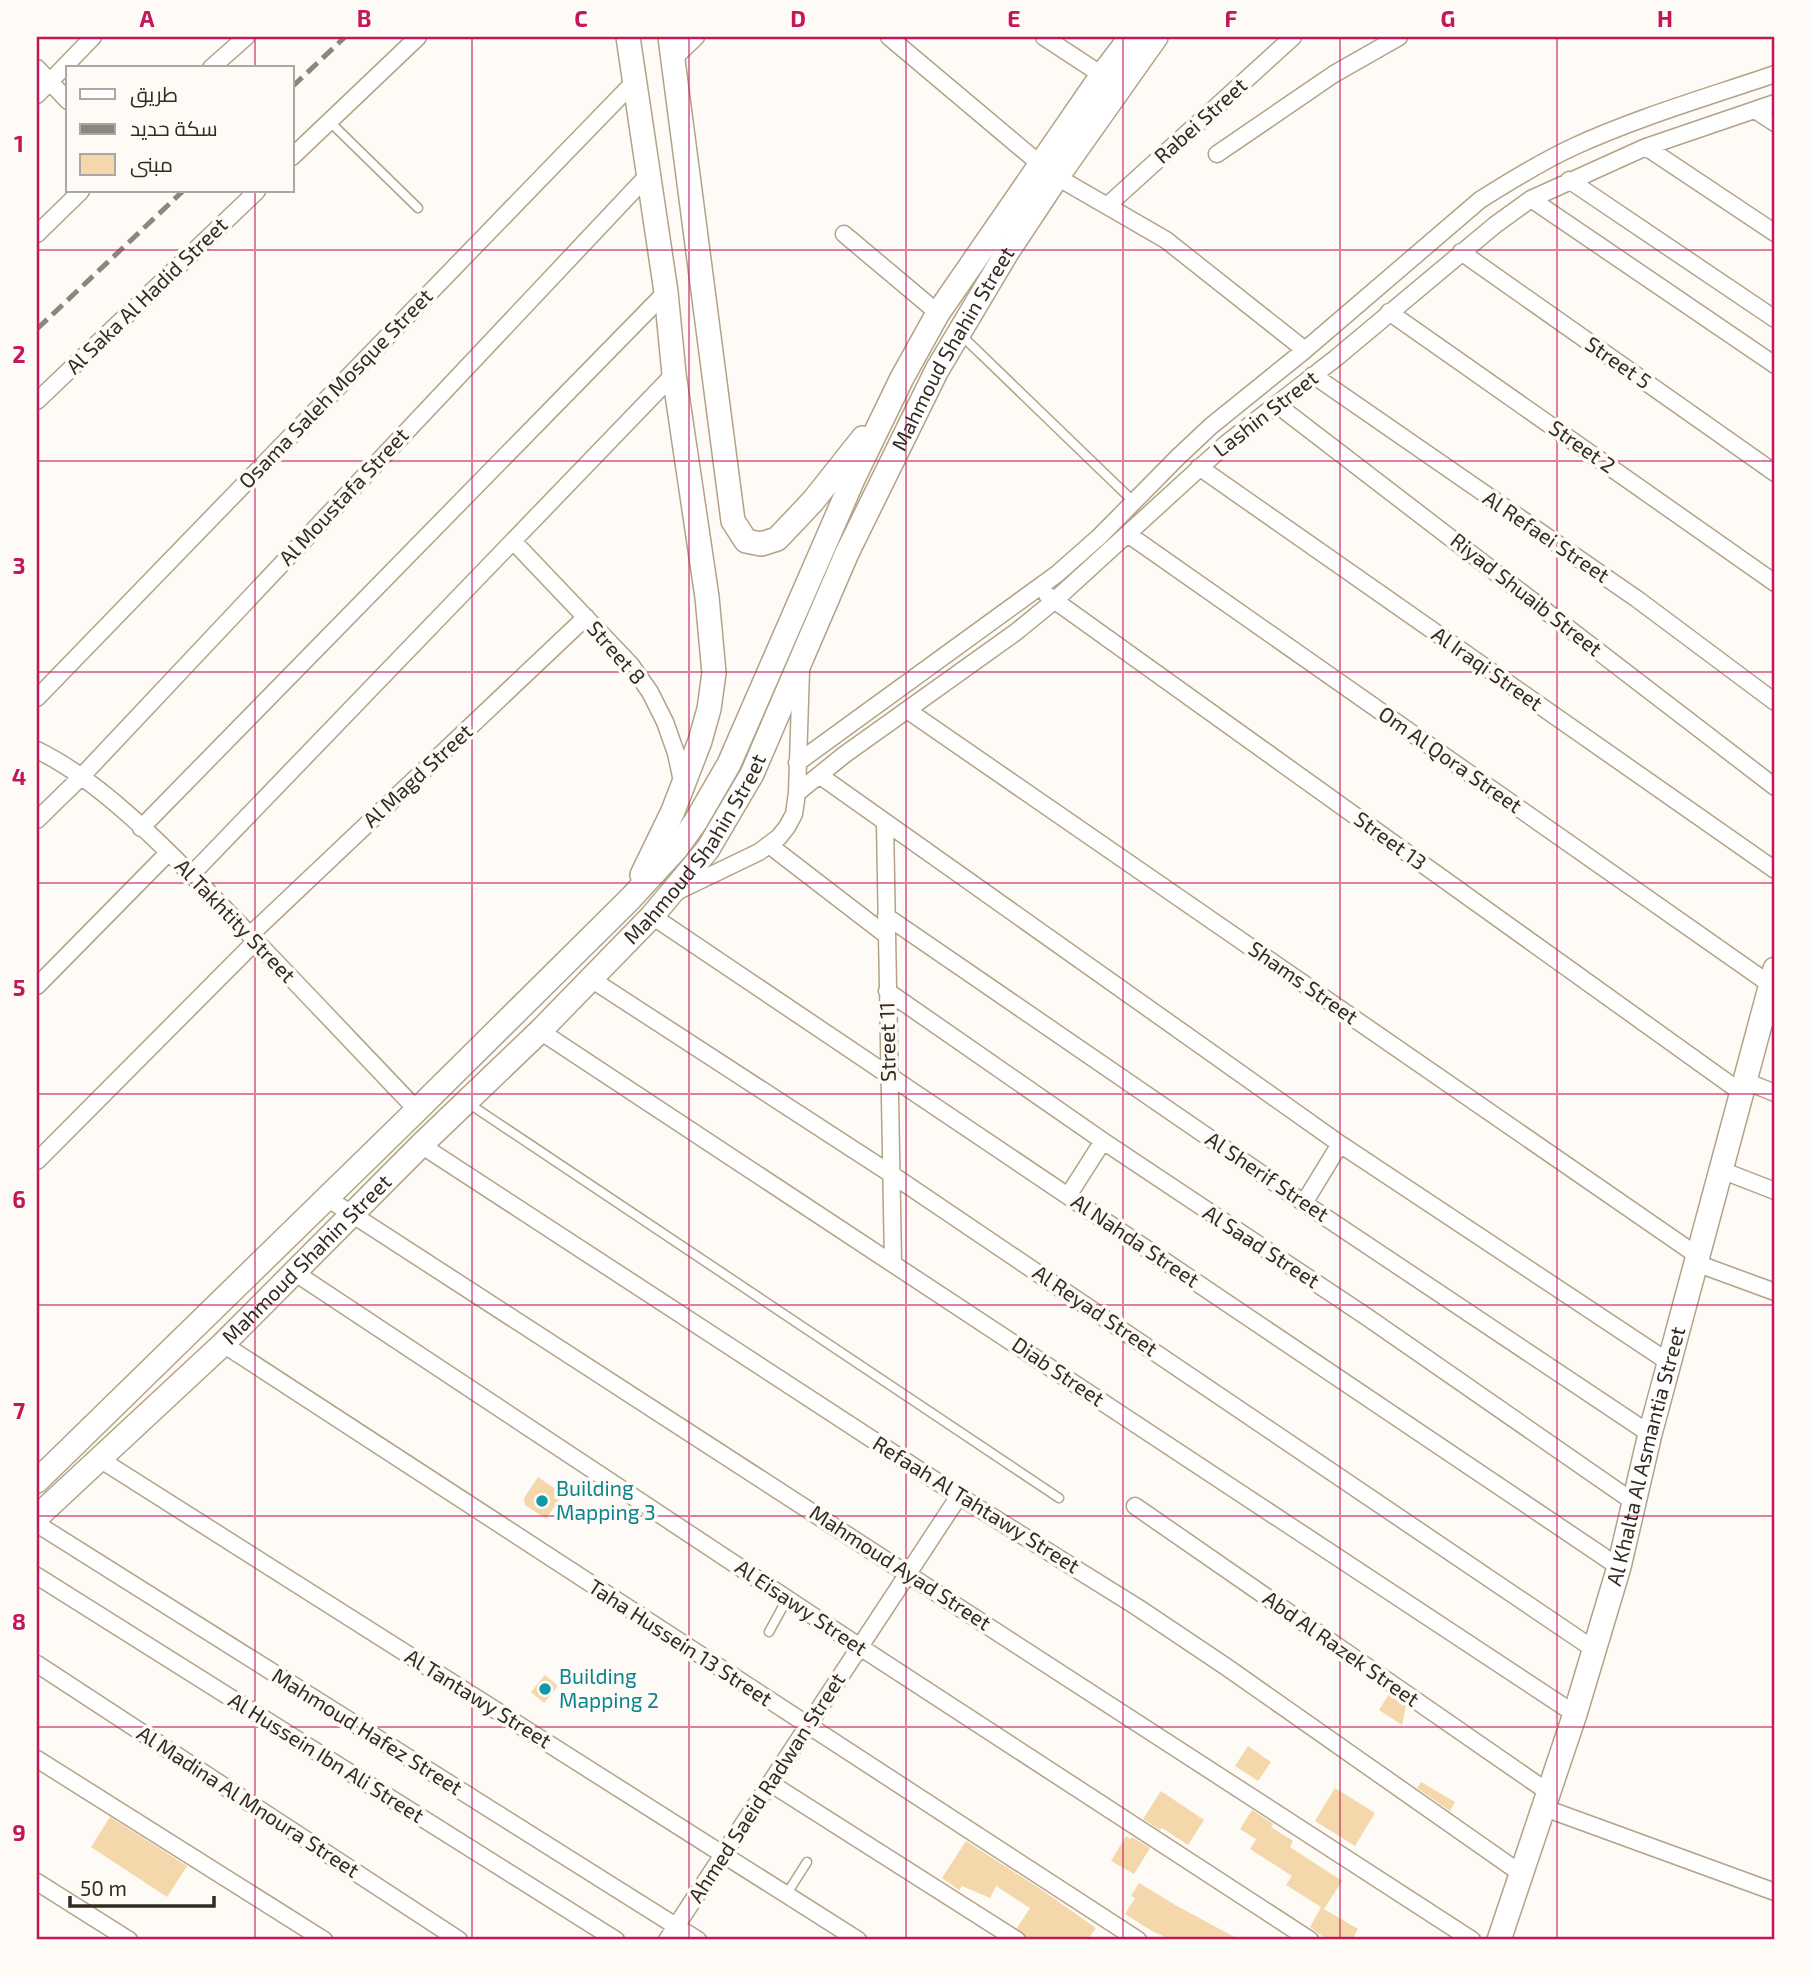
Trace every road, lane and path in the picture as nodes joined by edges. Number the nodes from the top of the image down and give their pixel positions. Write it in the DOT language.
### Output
graph roads {
  1 [pos="93,37"];
  2 [pos="246,37"];
  3 [pos="418,37"];
  4 [pos="628,37"];
  5 [pos="696,37"];
  6 [pos="889,37"];
  7 [pos="1044,37"];
  8 [pos="1130,37"];
  9 [pos="1156,37"];
  10 [pos="1399,37"];
  11 [pos="1293,39"];
  12 [pos="671,48"];
  13 [pos="213,66"];
  14 [pos="37,68"];
  15 [pos="1775,74"];
  16 [pos="1102,75"];
  17 [pos="635,81"];
  18 [pos="51,82"];
  19 [pos="37,95"];
  20 [pos="66,99"];
  21 [pos="1775,103"];
  22 [pos="1755,110"];
  23 [pos="330,121"];
  24 [pos="1775,123"];
  25 [pos="1574,146"];
  26 [pos="1646,147"];
  27 [pos="1217,154"];
  28 [pos="294,155"];
  29 [pos="1048,170"];
  30 [pos="1586,172"];
  31 [pos="649,173"];
  32 [pos="1569,180"];
  33 [pos="80,192"];
  34 [pos="256,192"];
  35 [pos="1531,199"];
  36 [pos="1108,205"];
  37 [pos="418,208"];
  38 [pos="1775,233"];
  39 [pos="37,234"];
  40 [pos="845,234"];
  41 [pos="1461,252"];
  42 [pos="666,292"];
  43 [pos="1389,312"];
  44 [pos="938,313"];
  45 [pos="1775,319"];
  46 [pos="959,332"];
  47 [pos="1305,351"];
  48 [pos="1775,365"];
  49 [pos="674,374"];
  50 [pos="1314,375"];
  51 [pos="37,401"];
  52 [pos="1276,404"];
  53 [pos="1235,407"];
  54 [pos="885,411"];
  55 [pos="1250,424"];
  56 [pos="1199,467"];
  57 [pos="1775,473"];
  58 [pos="1134,502"];
  59 [pos="1129,535"];
  60 [pos="513,541"];
  61 [pos="1775,583"];
  62 [pos="1038,588"];
  63 [pos="1055,601"];
  64 [pos="586,617"];
  65 [pos="802,657"];
  66 [pos="37,698"];
  67 [pos="1775,702"];
  68 [pos="907,710"];
  69 [pos="833,737"];
  70 [pos="37,750"];
  71 [pos="844,755"];
  72 [pos="797,763"];
  73 [pos="819,775"];
  74 [pos="81,777"];
  75 [pos="683,786"];
  76 [pos="1775,787"];
  77 [pos="797,793"];
  78 [pos="37,820"];
  79 [pos="885,822"];
  80 [pos="141,828"];
  81 [pos="769,845"];
  82 [pos="168,853"];
  83 [pos="1775,870"];
  84 [pos="191,875"];
  85 [pos="667,897"];
  86 [pos="631,898"];
  87 [pos="652,916"];
  88 [pos="886,916"];
  89 [pos="886,935"];
  90 [pos="253,938"];
  91 [pos="591,979"];
  92 [pos="1773,985"];
  93 [pos="37,986"];
  94 [pos="887,991"];
  95 [pos="540,1031"];
  96 [pos="889,1075"];
  97 [pos="1743,1087"];
  98 [pos="1775,1093"];
  99 [pos="466,1102"];
  100 [pos="417,1110"];
  101 [pos="1103,1141"];
  102 [pos="1340,1144"];
  103 [pos="421,1145"];
  104 [pos="37,1161"];
  105 [pos="1721,1170"];
  106 [pos="891,1174"];
  107 [pos="1775,1191"];
  108 [pos="1068,1196"];
  109 [pos="327,1198"];
  110 [pos="1304,1203"];
  111 [pos="352,1214"];
  112 [pos="1697,1260"];
  113 [pos="892,1262"];
  114 [pos="294,1272"];
  115 [pos="1775,1292"];
  116 [pos="223,1344"];
  117 [pos="1670,1363"];
  118 [pos="1650,1434"];
  119 [pos="97,1458"];
  120 [pos="37,1481"];
  121 [pos="959,1496"];
  122 [pos="1059,1497"];
  123 [pos="1635,1503"];
  124 [pos="1135,1506"];
  125 [pos="37,1517"];
  126 [pos="37,1524"];
  127 [pos="1619,1567"];
  128 [pos="908,1574"];
  129 [pos="37,1576"];
  130 [pos="787,1599"];
  131 [pos="769,1632"];
  132 [pos="860,1647"];
  133 [pos="1595,1650"];
  134 [pos="37,1664"];
  135 [pos="1574,1714"];
  136 [pos="808,1726"];
  137 [pos="37,1759"];
  138 [pos="770,1783"];
  139 [pos="1545,1800"];
  140 [pos="723,1854"];
  141 [pos="807,1862"];
  142 [pos="1523,1875"];
  143 [pos="37,1882"];
  144 [pos="1775,1892"];
  145 [pos="786,1895"];
  146 [pos="671,1933"];
  147 [pos="129,1940"];
  148 [pos="324,1940"];
  149 [pos="459,1940"];
  150 [pos="616,1940"];
  151 [pos="698,1940"];
  152 [pos="858,1940"];
  153 [pos="1017,1940"];
  154 [pos="1138,1940"];
  155 [pos="1310,1940"];
  156 [pos="1472,1940"];
  157 [pos="1499,1940"];
  1 -- 18 [label="street"];
  2 -- 13 [label="street"];
  3 -- 23 [label="street"];
  4 -- 17 [label="main road"];
  5 -- 12 [label="street"];
  6 -- 29 [label="street"];
  7 -- 16 [label="street"];
  8 -- 16 [label="main road, Mahmoud Shahin Street"];
  9 -- 29 [label="main road, Mahmoud Shahin Street"];
  10 -- 27 [label="street"];
  11 -- 36 [label="street, Rabei Street"];
  12 -- 54 [label="main road"];
  14 -- 18 [label="street"];
  15 -- 25 [label="street, Lashin Street"];
  16 -- 29 [label="main road, Mahmoud Shahin Street"];
  17 -- 31 [label="main road"];
  17 -- 66 [label="street, Osama Saleh Mosque Street"];
  18 -- 19 [label="street"];
  18 -- 20 [label="street"];
  21 -- 22 [label="street, Lashin Street"];
  22 -- 24 [label="street"];
  22 -- 26 [label="street, Lashin Street"];
  23 -- 28 [label="street"];
  23 -- 37 [label="lane"];
  25 -- 30 [label="street"];
  25 -- 47 [label="street, Lashin Street"];
  26 -- 30 [label="street, Lashin Street"];
  26 -- 38 [label="street"];
  29 -- 36 [label="street"];
  29 -- 44 [label="main road, Mahmoud Shahin Street"];
  29 -- 46 [label="main road, Mahmoud Shahin Street"];
  30 -- 32 [label="street, Lashin Street"];
  31 -- 42 [label="main road"];
  31 -- 74 [label="street, Al Moustafa Street"];
  32 -- 35 [label="street, Lashin Street"];
  32 -- 45 [label="street"];
  33 -- 39 [label="street"];
  34 -- 51 [label="street, Al Saka Al Hadid Street"];
  35 -- 41 [label="street, Lashin Street"];
  35 -- 48 [label="street"];
  36 -- 47 [label="street"];
  40 -- 44 [label="street"];
  41 -- 43 [label="street, Lashin Street"];
  41 -- 57 [label="street, Street 5"];
  42 -- 49 [label="main road"];
  42 -- 80 [label="street"];
  43 -- 50 [label="street, Lashin Street"];
  43 -- 61 [label="street, Street 2"];
  44 -- 54 [label="main road, Mahmoud Shahin Street"];
  46 -- 58 [label="lane"];
  46 -- 65 [label="main road, Mahmoud Shahin Street"];
  47 -- 53 [label="street, Lashin Street"];
  49 -- 60 [label="street"];
  49 -- 75 [label="main road"];
  50 -- 52 [label="street, Lashin Street"];
  50 -- 67 [label="street, Al Refaei Street"];
  52 -- 55 [label="street, Lashin Street"];
  52 -- 76 [label="street, Riyad Shuaib Street"];
  53 -- 55 [label="street"];
  53 -- 58 [label="street, Lashin Street"];
  54 -- 86 [label="main road, Mahmoud Shahin Street"];
  55 -- 56 [label="street, Lashin Street"];
  56 -- 59 [label="street, Lashin Street"];
  56 -- 83 [label="street, Al Iraqi Street"];
  58 -- 62 [label="street, Lashin Street"];
  59 -- 63 [label="street, Lashin Street"];
  59 -- 92 [label="street, Om Al Qora Street"];
  60 -- 64 [label="street, Street 8"];
  60 -- 84 [label="street"];
  62 -- 63 [label="street, Street 13"];
  62 -- 69 [label="street, Lashin Street"];
  63 -- 68 [label="street, Lashin Street"];
  63 -- 97 [label="street, Street 13"];
  64 -- 75 [label="street, Street 8"];
  64 -- 90 [label="street, Al Magd Street"];
  65 -- 72 [label="street"];
  65 -- 85 [label="main road, Mahmoud Shahin Street"];
  68 -- 71 [label="street, Lashin Street"];
  68 -- 112 [label="street, Shams Street"];
  69 -- 71 [label="street"];
  69 -- 72 [label="street, Lashin Street"];
  70 -- 74 [label="street, Al Takhtity Street"];
  71 -- 73 [label="street, Lashin Street"];
  72 -- 77 [label="street"];
  73 -- 77 [label="street, Lashin Street"];
  73 -- 79 [label="street"];
  74 -- 78 [label="street, Al Moustafa Street"];
  74 -- 80 [label="street, Al Takhtity Street"];
  75 -- 86 [label="main road"];
  77 -- 81 [label="street"];
  79 -- 88 [label="street, Street 11"];
  79 -- 102 [label="street"];
  80 -- 82 [label="street, Al Takhtity Street"];
  81 -- 85 [label="street"];
  81 -- 89 [label="street"];
  82 -- 84 [label="street, Al Takhtity Street"];
  82 -- 93 [label="street"];
  84 -- 90 [label="street, Al Takhtity Street"];
  85 -- 87 [label="main road, Mahmoud Shahin Street"];
  86 -- 100 [label="main road, Mahmoud Shahin Street"];
  87 -- 91 [label="main road, Mahmoud Shahin Street"];
  87 -- 96 [label="street, Al Nahda Street"];
  88 -- 89 [label="street, Street 11"];
  88 -- 110 [label="street, Al Sherif Street"];
  89 -- 94 [label="street, Street 11"];
  90 -- 100 [label="street, Al Takhtity Street"];
  90 -- 104 [label="street, Al Magd Street"];
  91 -- 95 [label="main road, Mahmoud Shahin Street"];
  91 -- 106 [label="street, Al Reyad Street"];
  92 -- 97 [label="main road, Al Khalta Al Asmantia Street"];
  94 -- 96 [label="street, Street 11"];
  94 -- 101 [label="street, Al Saad Street"];
  95 -- 99 [label="main road, Mahmoud Shahin Street"];
  95 -- 113 [label="street, Diab Street"];
  96 -- 106 [label="street, Street 11"];
  96 -- 108 [label="street, Al Nahda Street"];
  97 -- 98 [label="street"];
  97 -- 105 [label="main road, Al Khalta Al Asmantia Street"];
  99 -- 103 [label="main road, Mahmoud Shahin Street"];
  99 -- 122 [label="lane"];
  100 -- 109 [label="main road, Mahmoud Shahin Street"];
  101 -- 108 [label="street"];
  101 -- 123 [label="street, Al Saad Street"];
  102 -- 110 [label="street"];
  102 -- 117 [label="street"];
  103 -- 111 [label="main road, Mahmoud Shahin Street"];
  103 -- 121 [label="street, Refaah Al Tahtawy Street"];
  105 -- 107 [label="street"];
  105 -- 112 [label="main road, Al Khalta Al Asmantia Street"];
  106 -- 113 [label="street, Street 11"];
  106 -- 133 [label="street, Al Reyad Street"];
  108 -- 127 [label="street, Al Nahda Street"];
  109 -- 111 [label="street, Mahmoud Ayad Street"];
  109 -- 120 [label="main road, Mahmoud Shahin Street"];
  110 -- 118 [label="street, Al Sherif Street"];
  111 -- 114 [label="main road, Mahmoud Shahin Street"];
  111 -- 128 [label="street, Mahmoud Ayad Street"];
  112 -- 115 [label="street, Shams Street"];
  112 -- 117 [label="main road, Al Khalta Al Asmantia Street"];
  113 -- 135 [label="street, Diab Street"];
  114 -- 116 [label="main road, Mahmoud Shahin Street"];
  114 -- 130 [label="street, Al Eisawy Street"];
  116 -- 119 [label="main road, Mahmoud Shahin Street"];
  116 -- 136 [label="street, Taha Hussein 13 Street"];
  117 -- 118 [label="main road, Al Khalta Al Asmantia Street"];
  118 -- 123 [label="main road, Al Khalta Al Asmantia Street"];
  119 -- 125 [label="main road, Mahmoud Shahin Street"];
  119 -- 140 [label="street, Al Tantawy Street"];
  121 -- 128 [label="street, Ahmed Saeid Radwan Street"];
  121 -- 142 [label="street, Refaah Al Tahtawy Street"];
  123 -- 127 [label="main road, Al Khalta Al Asmantia Street"];
  124 -- 139 [label="street, Abd Al Razek Street"];
  126 -- 146 [label="street, Mahmoud Hafez Street"];
  127 -- 133 [label="main road, Al Khalta Al Asmantia Street"];
  128 -- 132 [label="street, Ahmed Saeid Radwan Street"];
  128 -- 156 [label="street, Mahmoud Ayad Street"];
  129 -- 150 [label="street, Al Hussein Ibn Ali Street"];
  130 -- 131 [label="lane"];
  130 -- 132 [label="street, Al Eisawy Street"];
  132 -- 136 [label="street, Ahmed Saeid Radwan Street"];
  132 -- 155 [label="street, Al Eisawy Street"];
  133 -- 135 [label="main road, Al Khalta Al Asmantia Street"];
  134 -- 149 [label="street, Al Madina Al Mnoura Street"];
  135 -- 139 [label="main road, Al Khalta Al Asmantia Street"];
  136 -- 138 [label="street, Ahmed Saeid Radwan Street"];
  136 -- 154 [label="street, Taha Hussein 13 Street"];
  137 -- 148 [label="street"];
  138 -- 140 [label="street, Ahmed Saeid Radwan Street"];
  138 -- 153 [label="street"];
  139 -- 142 [label="main road, Al Khalta Al Asmantia Street"];
  139 -- 144 [label="street, Abd Al Razek Street"];
  140 -- 145 [label="street, Al Tantawy Street"];
  140 -- 146 [label="street, Ahmed Saeid Radwan Street"];
  141 -- 145 [label="lane"];
  142 -- 157 [label="main road, Al Khalta Al Asmantia Street"];
  143 -- 147 [label="street"];
  145 -- 152 [label="street, Al Tantawy Street"];
  146 -- 151 [label="street, Mahmoud Hafez Street"];
}
